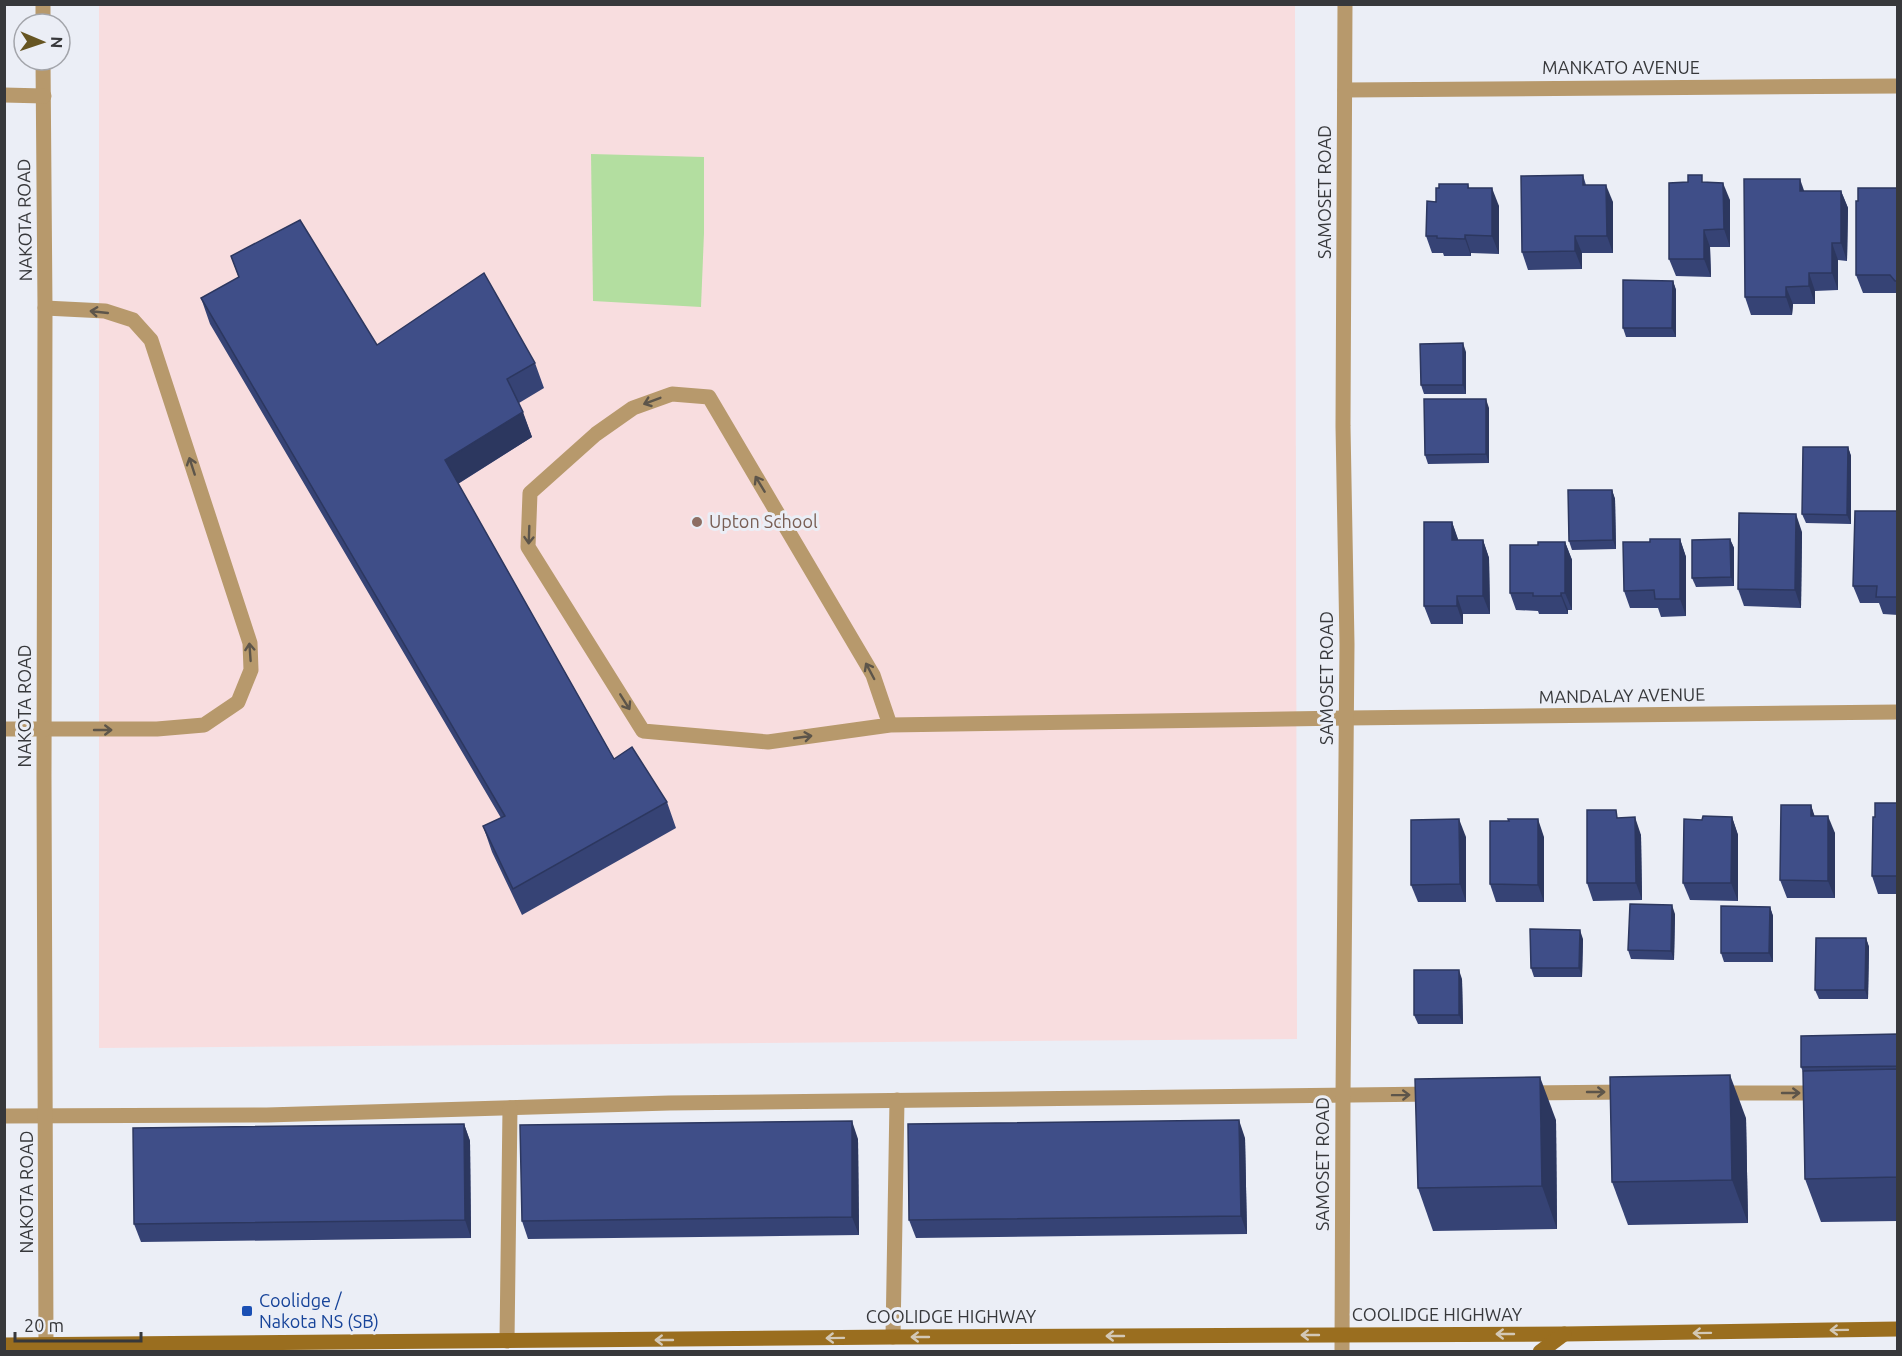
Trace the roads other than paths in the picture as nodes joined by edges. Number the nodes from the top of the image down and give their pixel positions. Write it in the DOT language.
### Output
graph roads {
  1 [pos="1345,4"];
  2 [pos="43,72"];
  3 [pos="1898,86"];
  4 [pos="1345,90"];
  5 [pos="4,95"];
  6 [pos="44,96"];
  7 [pos="45,308"];
  8 [pos="1898,712"];
  9 [pos="1347,718"];
  10 [pos="890,725"];
  11 [pos="4,729"];
  12 [pos="45,729"];
  13 [pos="1639,1092"];
  14 [pos="1698,1092"];
  15 [pos="1511,1093"];
  16 [pos="1839,1093"];
  17 [pos="1454,1094"];
  18 [pos="1343,1095"];
  19 [pos="897,1100"];
  20 [pos="510,1108"];
  21 [pos="4,1116"];
  22 [pos="46,1117"];
  23 [pos="1898,1329"];
  24 [pos="1563,1334"];
  25 [pos="1343,1335"];
  26 [pos="893,1337"];
  27 [pos="507,1341"];
  28 [pos="4,1345"];
  29 [pos="723,1346"];
  30 [pos="46,1349"];
  31 [pos="1342,1352"];
  32 [pos="1540,1352"];
  1 -- 4 [label="street, SAMOSET ROAD"];
  2 -- 6 [label="street, NAKOTA ROAD"];
  3 -- 4 [label="street, MANKATO AVENUE"];
  4 -- 9 [label="street, SAMOSET ROAD"];
  5 -- 6 [label="street"];
  6 -- 7 [label="street, NAKOTA ROAD"];
  7 -- 12 [label="street, NAKOTA ROAD"];
  12 -- 7 [label="street, one-way"];
  8 -- 9 [label="street, MANDALAY AVENUE"];
  9 -- 10 [label="street, MANDALAY AVENUE"];
  9 -- 18 [label="street, SAMOSET ROAD"];
  10 -- 10 [label="street, MANDALAY AVENUE, one-way"];
  11 -- 12 [label="street"];
  12 -- 22 [label="street, NAKOTA ROAD"];
  15 -- 13 [label="street, one-way"];
  14 -- 16 [label="street, one-way"];
  18 -- 17 [label="street, one-way"];
  18 -- 19 [label="street"];
  18 -- 25 [label="street, SAMOSET ROAD"];
  19 -- 20 [label="street"];
  19 -- 26 [label="street"];
  20 -- 22 [label="street"];
  20 -- 27 [label="street"];
  21 -- 22 [label="street"];
  22 -- 30 [label="street, NAKOTA ROAD"];
  23 -- 24 [label="main road, COOLIDGE HIGHWAY, one-way"];
  24 -- 25 [label="main road, COOLIDGE HIGHWAY, one-way"];
  24 -- 32 [label="main road"];
  25 -- 26 [label="main road, COOLIDGE HIGHWAY, one-way"];
  25 -- 31 [label="street, SAMOSET ROAD"];
  26 -- 29 [label="main road, COOLIDGE HIGHWAY, one-way"];
  29 -- 27 [label="main road, COOLIDGE HIGHWAY, one-way"];
  27 -- 30 [label="main road, COOLIDGE HIGHWAY"];
  28 -- 30 [label="main road, COOLIDGE HIGHWAY"];
}
